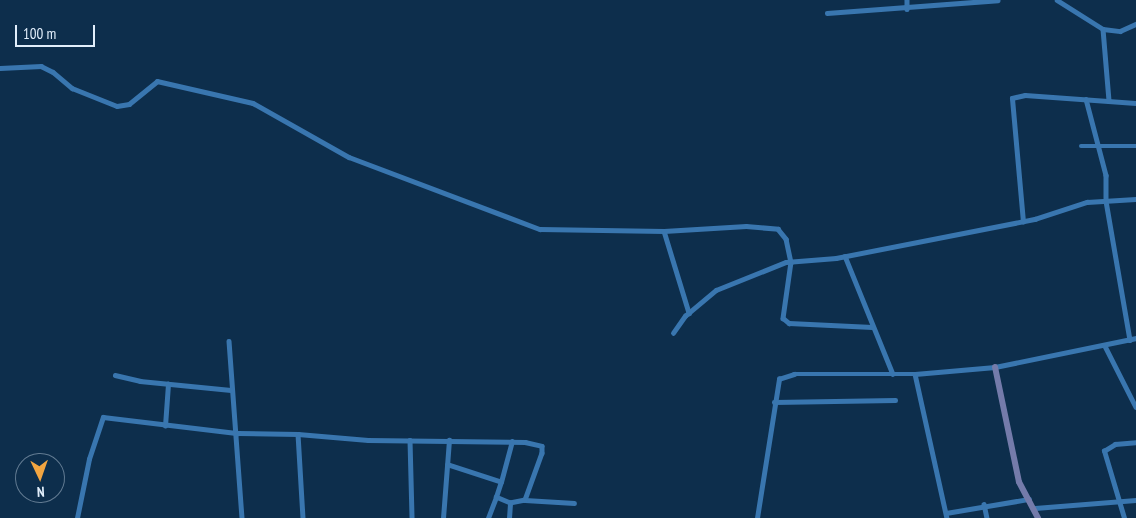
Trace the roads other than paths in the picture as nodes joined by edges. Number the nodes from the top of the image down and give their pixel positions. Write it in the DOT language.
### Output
graph roads {
  1 [pos="907,0"];
  2 [pos="998,0"];
  3 [pos="1057,0"];
  4 [pos="907,8"];
  5 [pos="827,13"];
  6 [pos="1136,24"];
  7 [pos="1103,29"];
  8 [pos="0,68"];
  9 [pos="1086,99"];
  10 [pos="1109,101"];
  11 [pos="1136,103"];
  12 [pos="1098,144"];
  13 [pos="1081,146"];
  14 [pos="1136,146"];
  15 [pos="1136,199"];
  16 [pos="1106,201"];
  17 [pos="1023,222"];
  18 [pos="664,231"];
  19 [pos="846,256"];
  20 [pos="791,262"];
  21 [pos="689,313"];
  22 [pos="872,326"];
  23 [pos="673,333"];
  24 [pos="1136,338"];
  25 [pos="1130,340"];
  26 [pos="230,341"];
  27 [pos="1105,346"];
  28 [pos="995,368"];
  29 [pos="894,374"];
  30 [pos="915,374"];
  31 [pos="115,375"];
  32 [pos="168,384"];
  33 [pos="231,390"];
  34 [pos="895,400"];
  35 [pos="774,402"];
  36 [pos="1136,407"];
  37 [pos="165,426"];
  38 [pos="238,433"];
  39 [pos="298,434"];
  40 [pos="410,440"];
  41 [pos="448,440"];
  42 [pos="512,441"];
  43 [pos="1136,442"];
  44 [pos="448,464"];
  45 [pos="501,482"];
  46 [pos="496,497"];
  47 [pos="1030,499"];
  48 [pos="525,500"];
  49 [pos="1118,500"];
  50 [pos="1136,500"];
  51 [pos="510,503"];
  52 [pos="574,503"];
  53 [pos="984,504"];
  54 [pos="1035,508"];
  55 [pos="946,515"];
  56 [pos="77,518"];
  57 [pos="242,518"];
  58 [pos="303,518"];
  59 [pos="412,518"];
  60 [pos="443,518"];
  61 [pos="488,518"];
  62 [pos="509,518"];
  63 [pos="756,518"];
  64 [pos="987,518"];
  65 [pos="1038,518"];
  66 [pos="1124,518"];
  1 -- 4 [label="street"];
  2 -- 4 [label="street"];
  3 -- 7 [label="street"];
  4 -- 5 [label="street"];
  6 -- 7 [label="street"];
  7 -- 10 [label="street"];
  8 -- 18 [label="street"];
  9 -- 10 [label="street"];
  9 -- 12 [label="street"];
  9 -- 17 [label="street"];
  10 -- 11 [label="street"];
  12 -- 13 [label="street"];
  12 -- 14 [label="street"];
  12 -- 16 [label="street"];
  15 -- 16 [label="street"];
  16 -- 17 [label="street"];
  16 -- 25 [label="street"];
  17 -- 19 [label="street"];
  18 -- 20 [label="street"];
  18 -- 21 [label="street"];
  19 -- 20 [label="street"];
  19 -- 22 [label="street"];
  20 -- 21 [label="street"];
  20 -- 22 [label="street"];
  21 -- 23 [label="street"];
  22 -- 29 [label="street"];
  24 -- 25 [label="street"];
  25 -- 27 [label="street"];
  26 -- 33 [label="street"];
  27 -- 28 [label="street"];
  27 -- 36 [label="street"];
  28 -- 30 [label="street"];
  28 -- 47 [label="street"];
  29 -- 30 [label="street"];
  29 -- 35 [label="street"];
  30 -- 55 [label="street"];
  31 -- 32 [label="street"];
  32 -- 33 [label="street"];
  32 -- 37 [label="street"];
  33 -- 38 [label="street"];
  34 -- 35 [label="street"];
  35 -- 63 [label="street"];
  37 -- 38 [label="street"];
  37 -- 56 [label="street"];
  38 -- 39 [label="street"];
  38 -- 57 [label="street"];
  39 -- 40 [label="street"];
  39 -- 58 [label="street"];
  40 -- 41 [label="street"];
  40 -- 59 [label="street"];
  41 -- 42 [label="street"];
  41 -- 44 [label="street"];
  42 -- 45 [label="street"];
  42 -- 48 [label="street"];
  43 -- 49 [label="street"];
  44 -- 45 [label="street"];
  44 -- 60 [label="street"];
  45 -- 46 [label="street"];
  46 -- 51 [label="street"];
  46 -- 61 [label="street"];
  47 -- 53 [label="street"];
  47 -- 54 [label="street"];
  48 -- 51 [label="street"];
  48 -- 52 [label="street"];
  49 -- 50 [label="street"];
  49 -- 54 [label="street"];
  49 -- 66 [label="street"];
  51 -- 62 [label="street"];
  53 -- 55 [label="street"];
  53 -- 64 [label="street"];
  54 -- 65 [label="street"];
}
